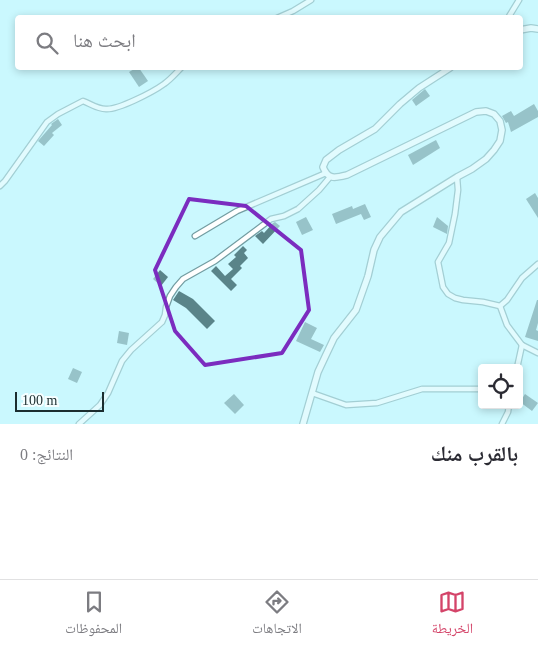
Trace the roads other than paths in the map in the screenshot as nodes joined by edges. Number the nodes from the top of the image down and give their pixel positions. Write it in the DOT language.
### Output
graph roads {
  1 [pos="311,0"];
  2 [pos="519,0"];
  3 [pos="284,15"];
  4 [pos="510,15"];
  5 [pos="523,29"];
  6 [pos="538,29"];
  7 [pos="179,70"];
  8 [pos="447,70"];
  9 [pos="328,175"];
  10 [pos="457,177"];
  11 [pos="0,186"];
  12 [pos="195,236"];
  13 [pos="538,264"];
  14 [pos="500,306"];
  15 [pos="522,346"];
  16 [pos="538,353"];
  17 [pos="518,364"];
  18 [pos="478,389"];
  19 [pos="312,393"];
  20 [pos="509,409"];
  21 [pos="79,424"];
  22 [pos="303,424"];
  23 [pos="502,424"];
  1 -- 3 [label="street"];
  2 -- 4 [label="street"];
  5 -- 6 [label="street"];
  7 -- 11 [label="street"];
  8 -- 9 [label="street"];
  9 -- 10 [label="street"];
  9 -- 12 [label="street"];
  9 -- 21 [label="street"];
  10 -- 14 [label="street"];
  10 -- 19 [label="street"];
  13 -- 14 [label="street"];
  14 -- 15 [label="street"];
  15 -- 16 [label="street"];
  15 -- 17 [label="street"];
  18 -- 19 [label="street"];
  19 -- 22 [label="street"];
  20 -- 23 [label="street"];
}
